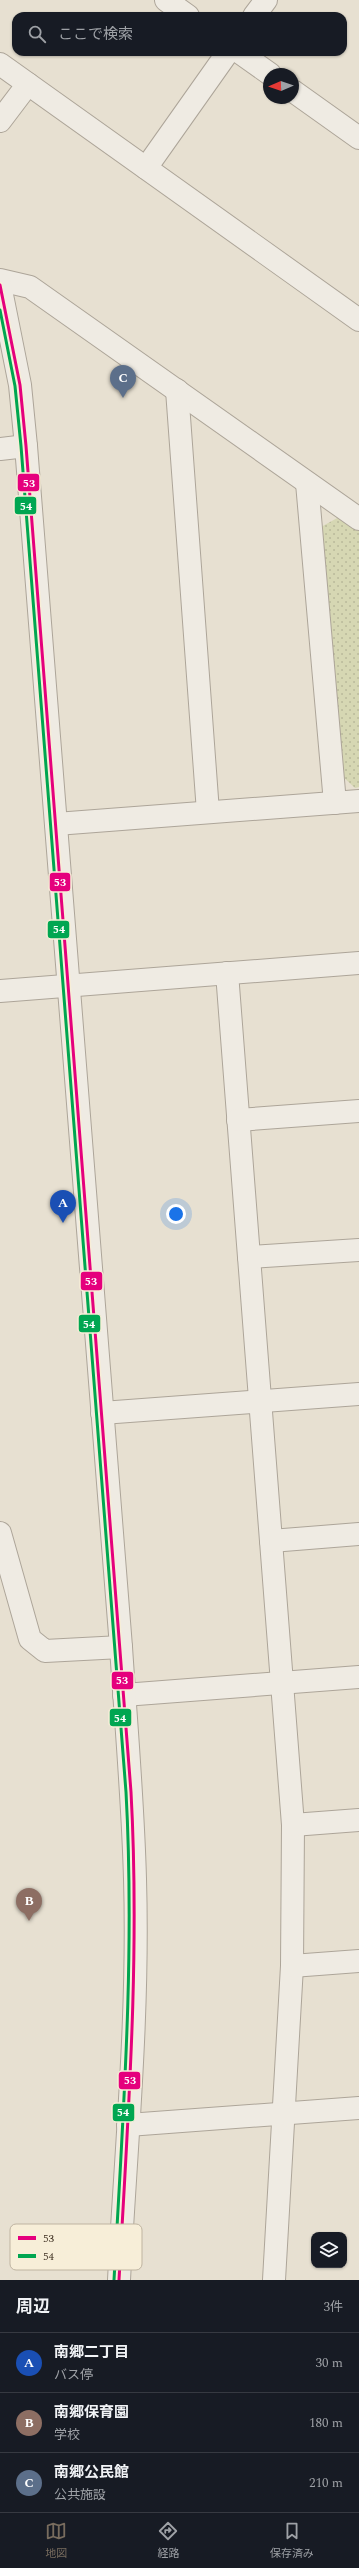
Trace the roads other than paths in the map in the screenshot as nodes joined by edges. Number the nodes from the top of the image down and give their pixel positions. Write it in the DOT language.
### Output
graph roads {
  1 [pos="166,0"];
  2 [pos="266,0"];
  3 [pos="182,12"];
  4 [pos="257,12"];
  5 [pos="225,56"];
  6 [pos="245,56"];
  7 [pos="0,64"];
  8 [pos="263,69"];
  9 [pos="28,84"];
  10 [pos="299,95"];
  11 [pos="0,121"];
  12 [pos="359,138"];
  13 [pos="146,168"];
  14 [pos="0,280"];
  15 [pos="0,285"];
  16 [pos="359,320"];
  17 [pos="177,390"];
  18 [pos="26,446"];
  19 [pos="0,449"];
  20 [pos="307,483"];
  21 [pos="359,519"];
  22 [pos="359,801"];
  23 [pos="335,803"];
  24 [pos="208,812"];
  25 [pos="56,824"];
  26 [pos="359,963"];
  27 [pos="227,973"];
  28 [pos="68,985"];
  29 [pos="0,991"];
  30 [pos="359,1111"];
  31 [pos="238,1120"];
  32 [pos="359,1250"];
  33 [pos="249,1258"];
  34 [pos="359,1394"];
  35 [pos="260,1401"];
  36 [pos="102,1413"];
  37 [pos="0,1533"];
  38 [pos="359,1534"];
  39 [pos="271,1541"];
  40 [pos="121,1647"];
  41 [pos="359,1678"];
  42 [pos="282,1683"];
  43 [pos="124,1695"];
  44 [pos="359,1820"];
  45 [pos="293,1825"];
  46 [pos="359,1961"];
  47 [pos="292,1966"];
  48 [pos="359,2108"];
  49 [pos="284,2114"];
  50 [pos="128,2125"];
  51 [pos="122,2224"];
  52 [pos="120,2270"];
  53 [pos="119,2280"];
  54 [pos="274,2280"];
  1 -- 3 [label="street"];
  2 -- 4 [label="street"];
  5 -- 13 [label="street"];
  6 -- 8 [label="street"];
  7 -- 9 [label="street"];
  9 -- 11 [label="street"];
  9 -- 13 [label="street"];
  10 -- 12 [label="street"];
  13 -- 16 [label="street"];
  14 -- 17 [label="street"];
  15 -- 18 [label="street"];
  17 -- 20 [label="street"];
  17 -- 24 [label="street"];
  18 -- 19 [label="street"];
  18 -- 25 [label="street"];
  20 -- 21 [label="street"];
  20 -- 23 [label="street"];
  22 -- 23 [label="street"];
  23 -- 24 [label="street"];
  24 -- 25 [label="street"];
  25 -- 28 [label="street"];
  26 -- 27 [label="street"];
  27 -- 28 [label="street"];
  27 -- 31 [label="street"];
  28 -- 29 [label="street"];
  28 -- 36 [label="street"];
  30 -- 31 [label="street"];
  31 -- 33 [label="street"];
  32 -- 33 [label="street"];
  33 -- 35 [label="street"];
  34 -- 35 [label="street"];
  35 -- 36 [label="street"];
  35 -- 39 [label="street"];
  36 -- 40 [label="street"];
  37 -- 40 [label="street"];
  38 -- 39 [label="street"];
  39 -- 42 [label="street"];
  40 -- 43 [label="street"];
  41 -- 42 [label="street"];
  42 -- 43 [label="street"];
  42 -- 45 [label="street"];
  43 -- 50 [label="street"];
  44 -- 45 [label="street"];
  45 -- 47 [label="street"];
  46 -- 47 [label="street"];
  47 -- 49 [label="street"];
  48 -- 49 [label="street"];
  49 -- 50 [label="street"];
  49 -- 54 [label="street"];
  50 -- 51 [label="street"];
  52 -- 53 [label="street"];
}
